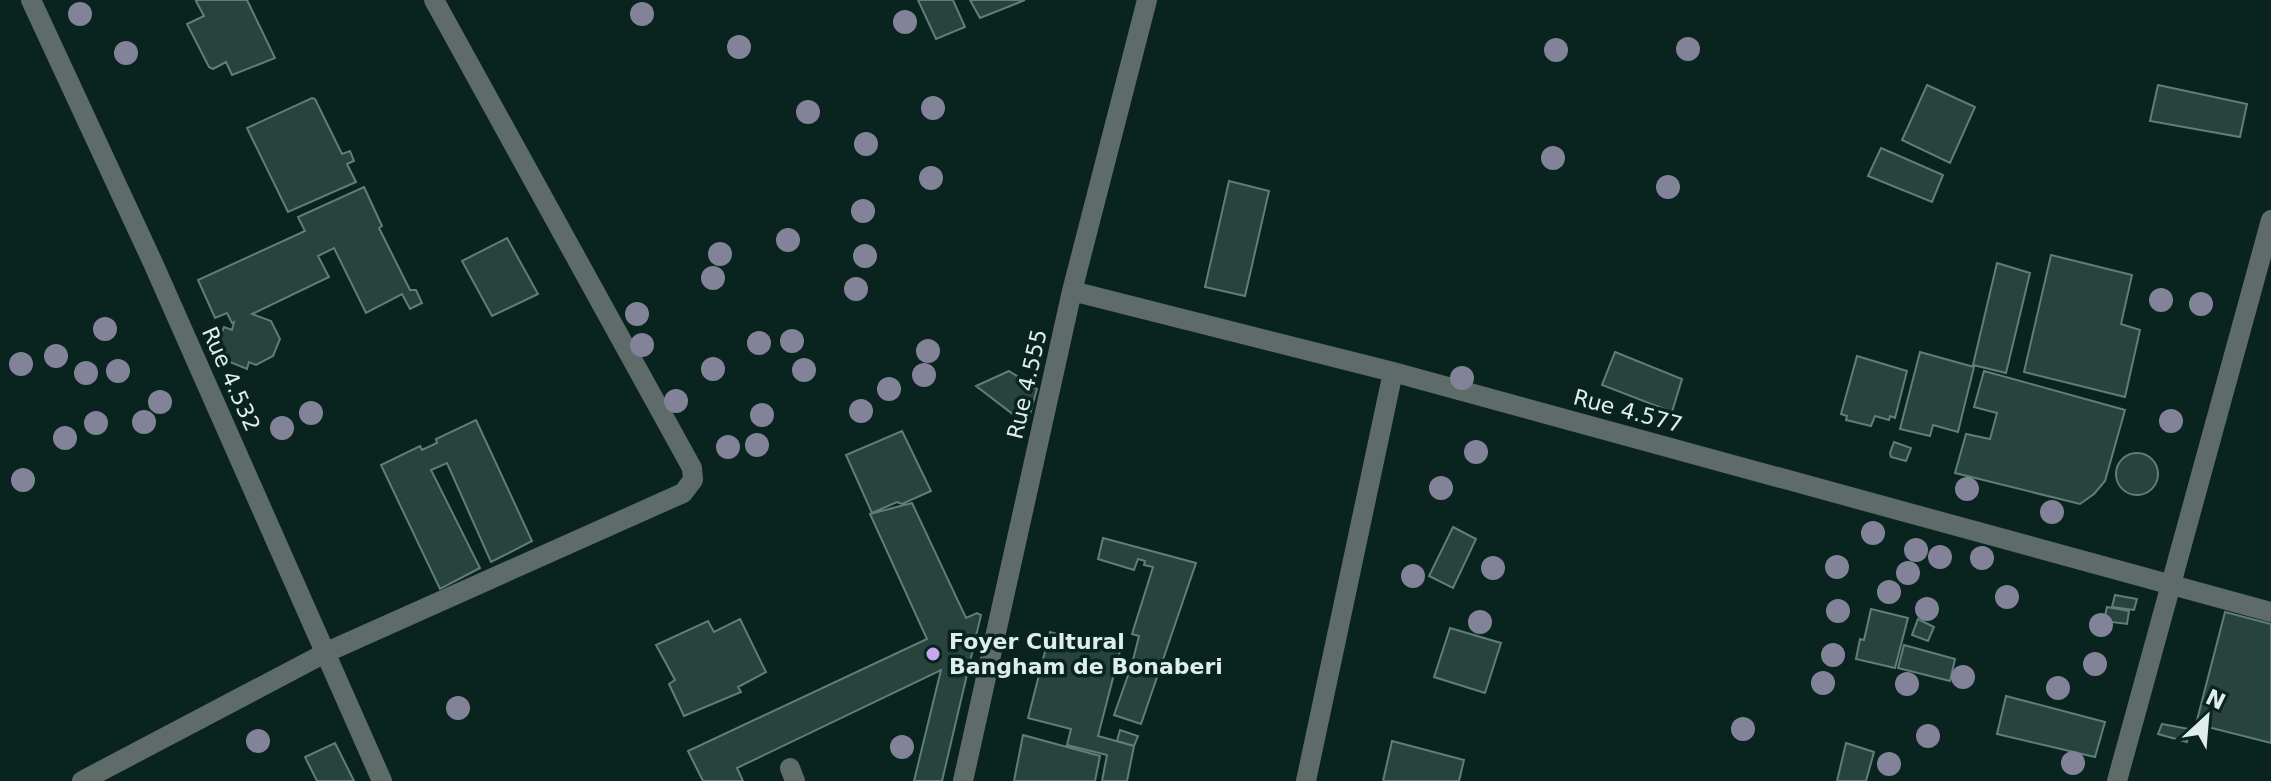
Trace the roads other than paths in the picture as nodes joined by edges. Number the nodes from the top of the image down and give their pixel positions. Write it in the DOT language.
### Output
graph roads {
  1 [pos="31,0"];
  2 [pos="434,0"];
  3 [pos="1147,0"];
  4 [pos="2271,220"];
  5 [pos="1072,291"];
  6 [pos="1393,372"];
  7 [pos="2170,583"];
  8 [pos="2271,612"];
  9 [pos="327,652"];
  10 [pos="82,781"];
  11 [pos="382,781"];
  12 [pos="963,781"];
  13 [pos="1306,781"];
  14 [pos="2117,781"];
  1 -- 9 [label="street, Rue 4.532"];
  2 -- 9 [label="street"];
  3 -- 5 [label="street, Rue 4.555"];
  4 -- 7 [label="street"];
  5 -- 6 [label="street, Rue 4.577"];
  5 -- 12 [label="street, Rue 4.555"];
  6 -- 7 [label="street, Rue 4.577"];
  6 -- 13 [label="street"];
  7 -- 8 [label="street, Rue 4.577"];
  7 -- 14 [label="street"];
  9 -- 10 [label="street"];
  9 -- 11 [label="street, Rue 4.532"];
}
